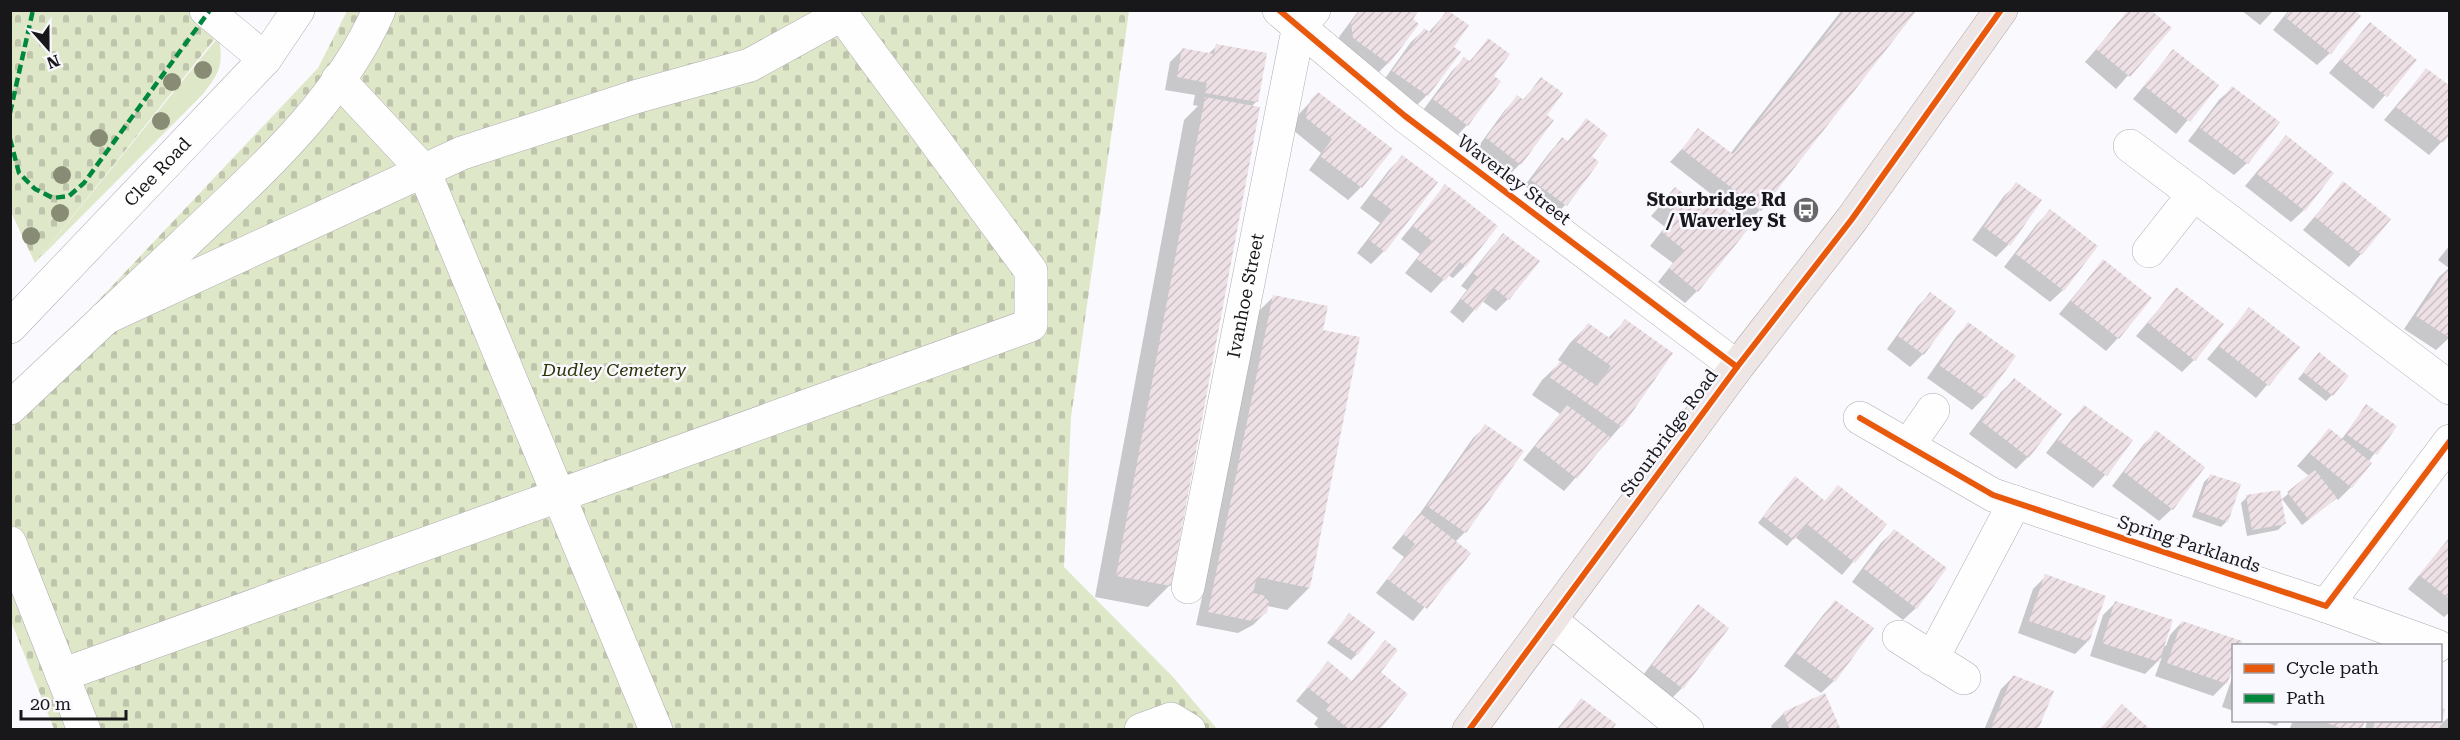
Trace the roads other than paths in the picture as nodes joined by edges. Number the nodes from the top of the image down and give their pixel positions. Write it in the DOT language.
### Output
graph roads {
  1 [pos="206,10"];
  2 [pos="298,10"];
  3 [pos="379,10"];
  4 [pos="2001,10"];
  5 [pos="841,11"];
  6 [pos="1297,16"];
  7 [pos="265,59"];
  8 [pos="338,79"];
  9 [pos="2130,146"];
  10 [pos="424,171"];
  11 [pos="2194,194"];
  12 [pos="2149,250"];
  13 [pos="105,318"];
  14 [pos="10,327"];
  15 [pos="1737,367"];
  16 [pos="2450,388"];
  17 [pos="10,408"];
  18 [pos="1933,410"];
  19 [pos="1860,418"];
  20 [pos="2450,441"];
  21 [pos="1908,446"];
  22 [pos="559,495"];
  23 [pos="2015,502"];
  24 [pos="10,543"];
  25 [pos="1188,587"];
  26 [pos="2326,606"];
  27 [pos="1550,620"];
  28 [pos="1899,637"];
  29 [pos="2433,644"];
  30 [pos="1932,659"];
  31 [pos="62,675"];
  32 [pos="1964,678"];
  33 [pos="84,729"];
  34 [pos="656,729"];
  35 [pos="1141,729"];
  36 [pos="1189,729"];
  37 [pos="1470,729"];
  38 [pos="1687,729"];
  1 -- 7 [label="street"];
  2 -- 7 [label="street, Clee Road"];
  3 -- 8 [label="street"];
  4 -- 15 [label="main road, Stourbridge Road"];
  5 -- 10 [label="street"];
  5 -- 22 [label="street"];
  6 -- 15 [label="street, Waverley Street"];
  6 -- 25 [label="street, Ivanhoe Street"];
  7 -- 14 [label="street, Clee Road"];
  8 -- 10 [label="street"];
  8 -- 13 [label="street"];
  9 -- 11 [label="street"];
  10 -- 13 [label="street"];
  10 -- 22 [label="street"];
  11 -- 12 [label="street"];
  11 -- 16 [label="street"];
  13 -- 17 [label="street"];
  15 -- 27 [label="main road, Stourbridge Road"];
  18 -- 21 [label="street"];
  19 -- 21 [label="street, Spring Parklands"];
  20 -- 26 [label="street"];
  21 -- 23 [label="street, Spring Parklands"];
  22 -- 31 [label="street"];
  22 -- 34 [label="street"];
  23 -- 26 [label="street, Spring Parklands"];
  23 -- 30 [label="street"];
  24 -- 31 [label="street"];
  26 -- 29 [label="street, Spring Parklands"];
  27 -- 37 [label="main road, Stourbridge Road"];
  27 -- 38 [label="street"];
  28 -- 30 [label="street"];
  30 -- 32 [label="street"];
  31 -- 33 [label="street"];
  35 -- 36 [label="street"];
}
